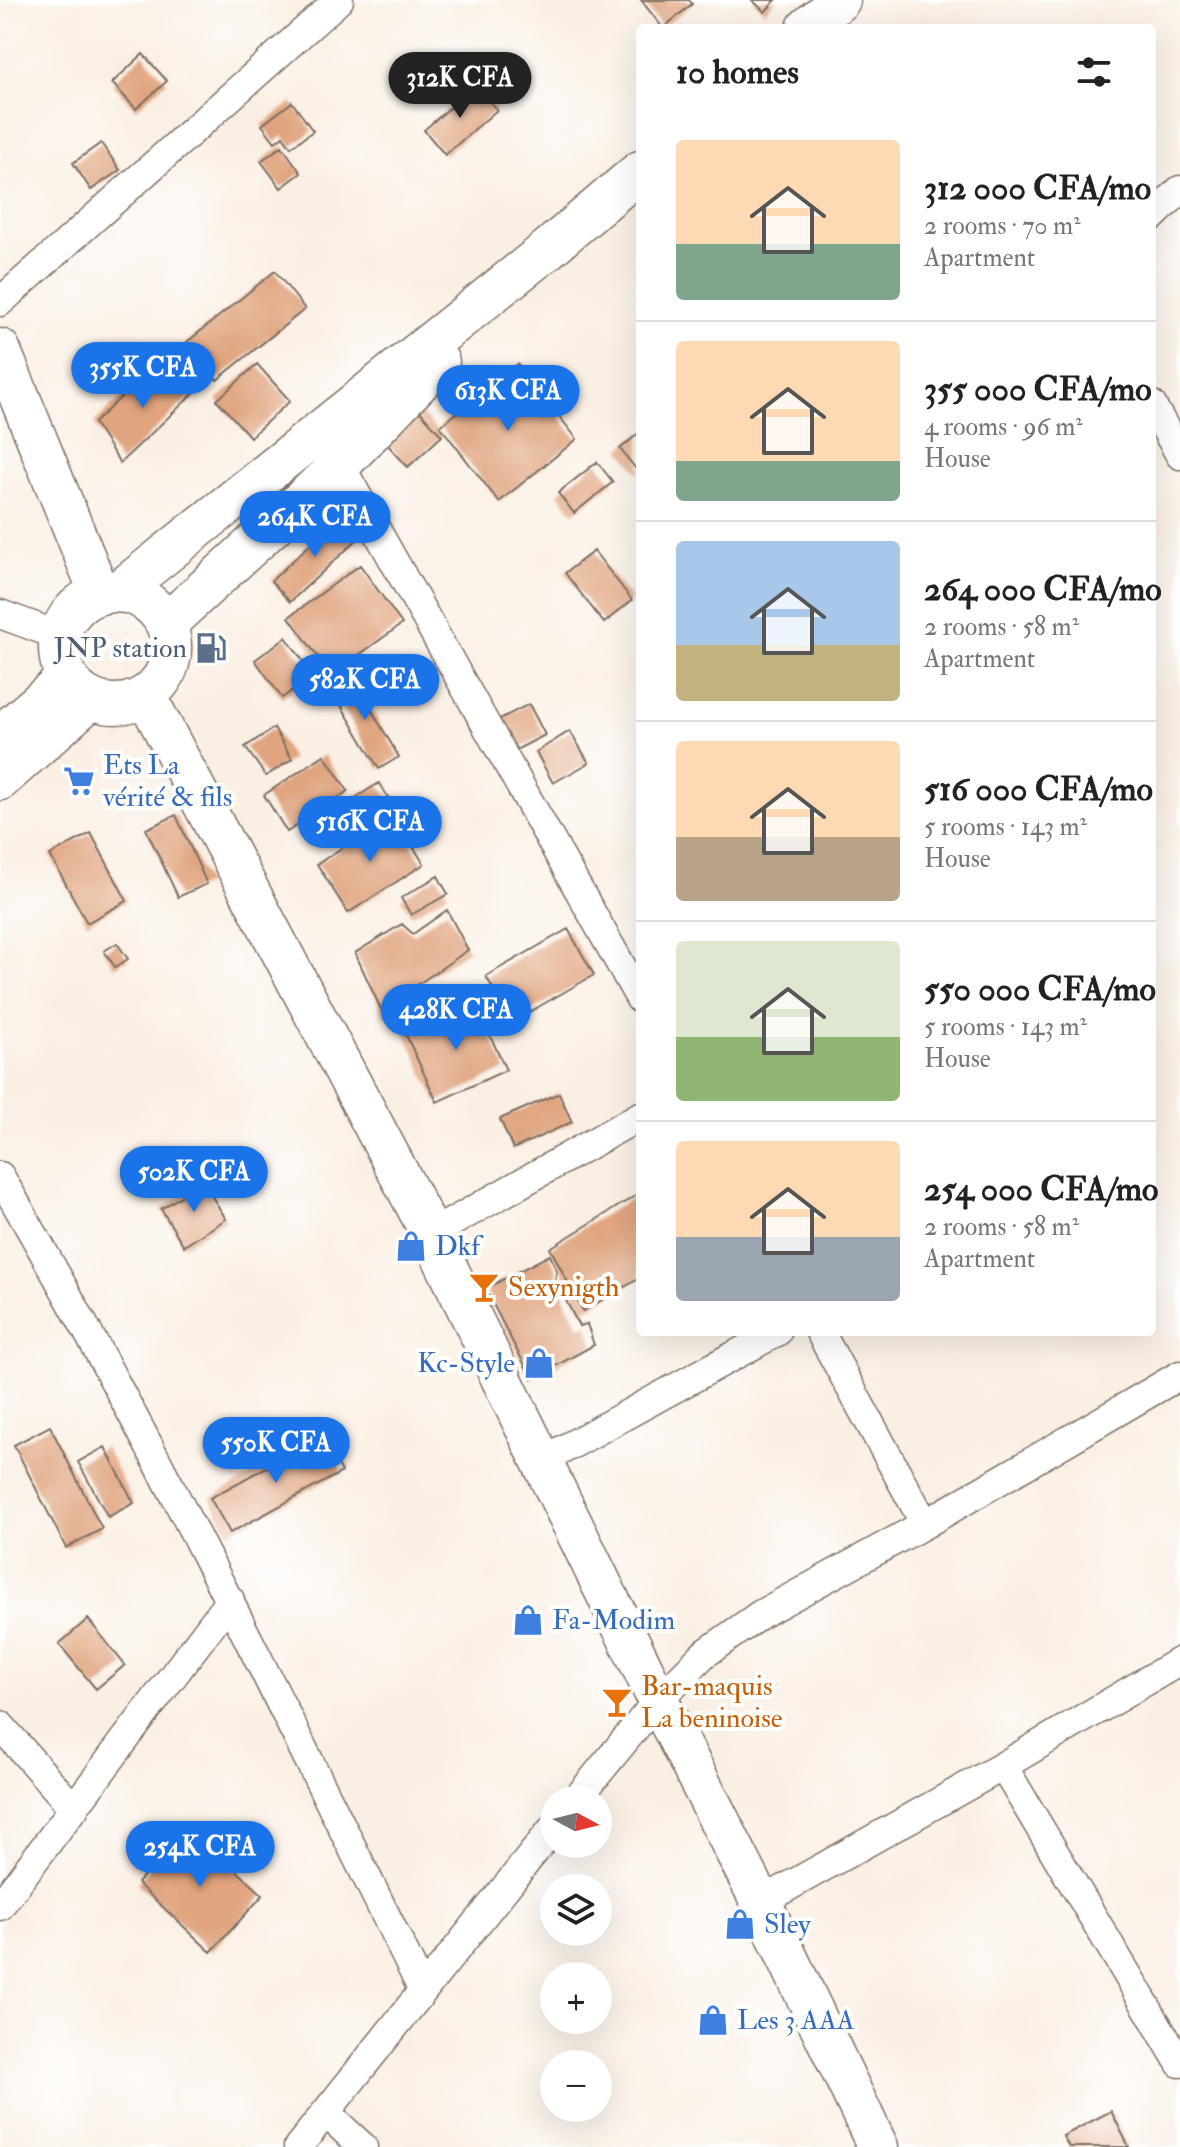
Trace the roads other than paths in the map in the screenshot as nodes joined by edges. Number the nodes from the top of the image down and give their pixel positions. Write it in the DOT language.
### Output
graph roads {
  1 [pos="339,0"];
  2 [pos="840,0"];
  3 [pos="812,24"];
  4 [pos="636,174"];
  5 [pos="1180,190"];
  6 [pos="1156,213"];
  7 [pos="547,250"];
  8 [pos="0,302"];
  9 [pos="0,349"];
  10 [pos="1156,412"];
  11 [pos="1180,455"];
  12 [pos="340,465"];
  13 [pos="109,593"];
  14 [pos="0,614"];
  15 [pos="166,624"];
  16 [pos="60,636"];
  17 [pos="79,689"];
  18 [pos="146,696"];
  19 [pos="0,736"];
  20 [pos="0,780"];
  21 [pos="636,992"];
  22 [pos="636,1118"];
  23 [pos="0,1176"];
  24 [pos="431,1234"];
  25 [pos="770,1336"];
  26 [pos="822,1336"];
  27 [pos="1180,1375"];
  28 [pos="542,1461"];
  29 [pos="925,1524"];
  30 [pos="230,1600"];
  31 [pos="1180,1661"];
  32 [pos="658,1700"];
  33 [pos="0,1725"];
  34 [pos="1003,1766"];
  35 [pos="587,1786"];
  36 [pos="74,1809"];
  37 [pos="540,1845"];
  38 [pos="761,1902"];
  39 [pos="0,1906"];
  40 [pos="423,1991"];
  41 [pos="1180,2063"];
  42 [pos="326,2113"];
  43 [pos="298,2147"];
  44 [pos="363,2147"];
  45 [pos="878,2147"];
  1 -- 8 [label="street"];
  2 -- 3 [label="main road"];
  4 -- 7 [label="main road"];
  5 -- 6 [label="street"];
  7 -- 12 [label="main road"];
  7 -- 13 [label="main road"];
  9 -- 13 [label="main road"];
  10 -- 11 [label="street"];
  12 -- 15 [label="main road"];
  12 -- 21 [label="street"];
  13 -- 15 [label="main road"];
  13 -- 16 [label="main road"];
  14 -- 16 [label="street"];
  15 -- 18 [label="main road"];
  16 -- 17 [label="main road"];
  17 -- 18 [label="main road"];
  17 -- 19 [label="main road"];
  17 -- 20 [label="main road"];
  18 -- 24 [label="main road"];
  22 -- 24 [label="street"];
  23 -- 30 [label="street"];
  24 -- 28 [label="main road"];
  25 -- 28 [label="street"];
  26 -- 29 [label="street"];
  27 -- 29 [label="street"];
  28 -- 32 [label="main road"];
  29 -- 32 [label="street"];
  30 -- 36 [label="street"];
  30 -- 40 [label="street"];
  31 -- 34 [label="street"];
  32 -- 35 [label="street"];
  32 -- 38 [label="main road"];
  33 -- 36 [label="street"];
  34 -- 38 [label="street"];
  34 -- 41 [label="street"];
  36 -- 39 [label="street"];
  37 -- 40 [label="street"];
  38 -- 45 [label="main road"];
  40 -- 42 [label="street"];
  42 -- 43 [label="street"];
  42 -- 44 [label="street"];
}
